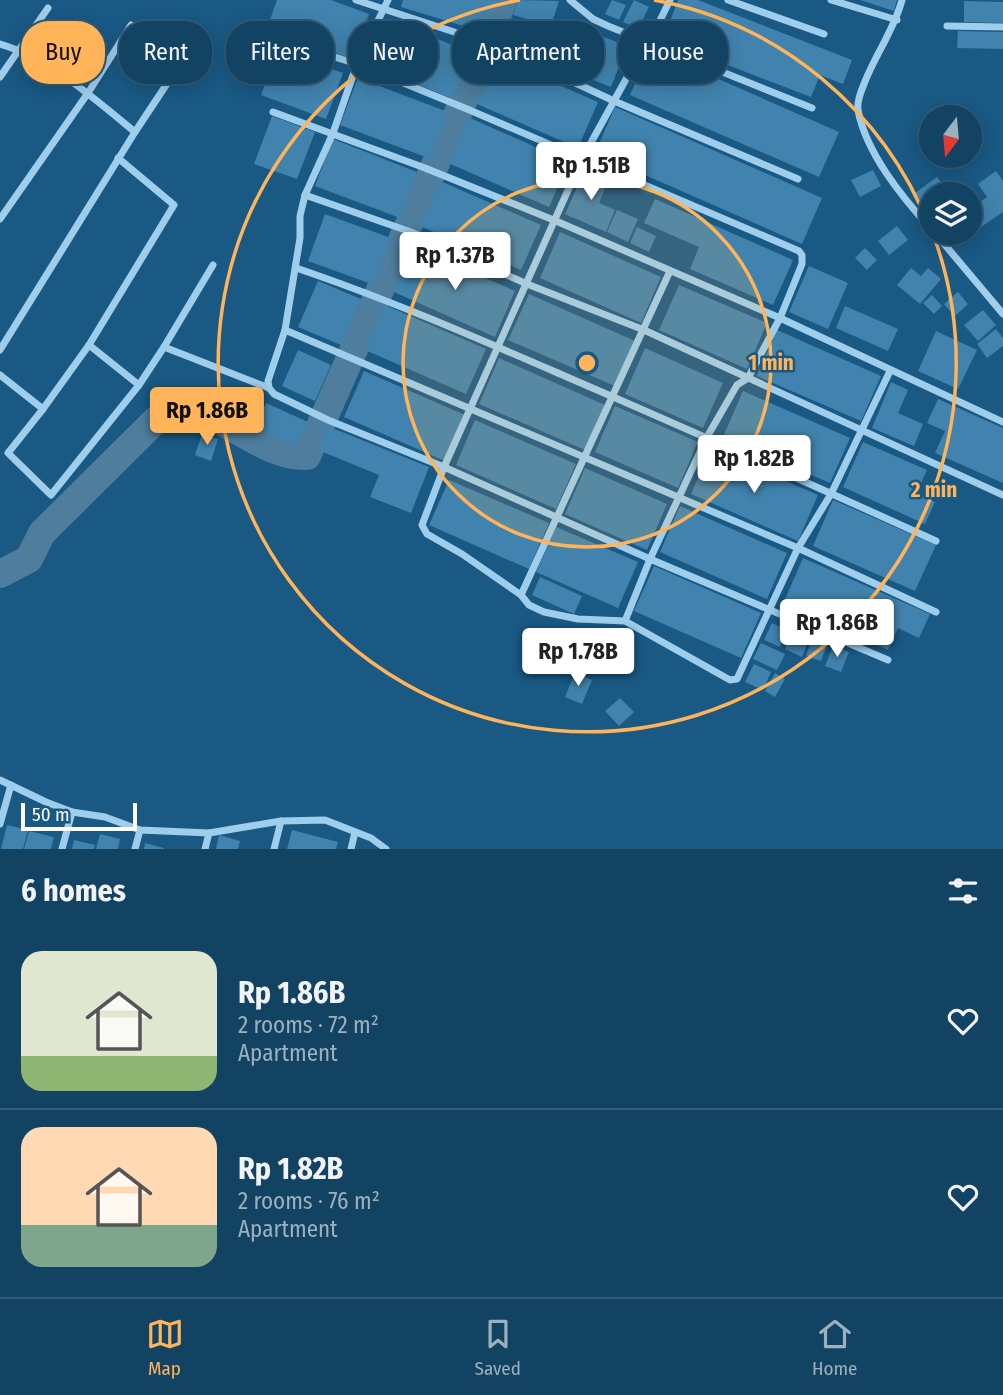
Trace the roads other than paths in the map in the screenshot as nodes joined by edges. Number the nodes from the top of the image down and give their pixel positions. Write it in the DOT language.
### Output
graph roads {
  1 [pos="356,0"];
  2 [pos="388,0"];
  3 [pos="670,0"];
  4 [pos="728,0"];
  5 [pos="831,0"];
  6 [pos="902,0"];
  7 [pos="577,1"];
  8 [pos="48,8"];
  9 [pos="384,9"];
  10 [pos="897,20"];
  11 [pos="378,21"];
  12 [pos="660,21"];
  13 [pos="947,26"];
  14 [pos="1003,27"];
  15 [pos="618,30"];
  16 [pos="824,34"];
  17 [pos="0,44"];
  18 [pos="119,44"];
  19 [pos="20,50"];
  20 [pos="728,75"];
  21 [pos="0,77"];
  22 [pos="167,84"];
  23 [pos="350,84"];
  24 [pos="406,84"];
  25 [pos="623,84"];
  26 [pos="88,93"];
  27 [pos="614,101"];
  28 [pos="812,108"];
  29 [pos="273,112"];
  30 [pos="135,132"];
  31 [pos="333,133"];
  32 [pos="118,158"];
  33 [pos="582,159"];
  34 [pos="798,179"];
  35 [pos="305,195"];
  36 [pos="919,216"];
  37 [pos="0,219"];
  38 [pos="556,221"];
  39 [pos="945,245"];
  40 [pos="213,265"];
  41 [pos="296,268"];
  42 [pos="670,271"];
  43 [pos="527,284"];
  44 [pos="1003,314"];
  45 [pos="780,317"];
  46 [pos="285,330"];
  47 [pos="644,331"];
  48 [pos="89,345"];
  49 [pos="164,347"];
  50 [pos="499,348"];
  51 [pos="0,350"];
  52 [pos="890,371"];
  53 [pos="0,375"];
  54 [pos="748,378"];
  55 [pos="139,385"];
  56 [pos="269,388"];
  57 [pos="614,397"];
  58 [pos="43,409"];
  59 [pos="471,410"];
  60 [pos="1003,422"];
  61 [pos="861,429"];
  62 [pos="707,437"];
  63 [pos="585,458"];
  64 [pos="444,467"];
  65 [pos="831,494"];
  66 [pos="1003,495"];
  67 [pos="678,497"];
  68 [pos="558,518"];
  69 [pos="936,541"];
  70 [pos="798,548"];
  71 [pos="650,559"];
  72 [pos="521,595"];
  73 [pos="769,609"];
  74 [pos="936,612"];
  75 [pos="625,621"];
  76 [pos="888,660"];
  77 [pos="0,779"];
  78 [pos="11,785"];
  79 [pos="72,812"];
  80 [pos="281,821"];
  81 [pos="0,824"];
  82 [pos="140,830"];
  83 [pos="355,832"];
  84 [pos="209,833"];
  85 [pos="62,849"];
  86 [pos="135,849"];
  87 [pos="205,849"];
  88 [pos="274,849"];
  89 [pos="351,849"];
  90 [pos="386,849"];
  1 -- 9 [label="street"];
  2 -- 9 [label="street"];
  3 -- 12 [label="street"];
  4 -- 16 [label="street"];
  5 -- 10 [label="street"];
  6 -- 10 [label="street"];
  7 -- 15 [label="street"];
  8 -- 19 [label="street"];
  9 -- 11 [label="street"];
  9 -- 27 [label="street"];
  10 -- 36 [label="street"];
  13 -- 14 [label="street"];
  17 -- 19 [label="street"];
  18 -- 26 [label="street"];
  19 -- 21 [label="street"];
  19 -- 26 [label="street"];
  20 -- 28 [label="street"];
  22 -- 30 [label="street"];
  23 -- 31 [label="street"];
  24 -- 33 [label="street"];
  25 -- 27 [label="street"];
  26 -- 30 [label="street"];
  26 -- 37 [label="street"];
  27 -- 33 [label="street"];
  27 -- 34 [label="street"];
  29 -- 31 [label="street"];
  30 -- 32 [label="street"];
  31 -- 35 [label="street"];
  31 -- 38 [label="street"];
  32 -- 48 [label="street"];
  32 -- 51 [label="street"];
  33 -- 38 [label="street"];
  33 -- 45 [label="street"];
  35 -- 41 [label="street"];
  35 -- 43 [label="street"];
  38 -- 42 [label="street"];
  38 -- 43 [label="street"];
  39 -- 44 [label="street"];
  40 -- 49 [label="street"];
  41 -- 46 [label="street"];
  41 -- 50 [label="street"];
  42 -- 45 [label="street"];
  42 -- 47 [label="street"];
  43 -- 47 [label="street"];
  43 -- 50 [label="street"];
  45 -- 52 [label="street"];
  45 -- 54 [label="street"];
  46 -- 56 [label="street"];
  46 -- 59 [label="street"];
  47 -- 54 [label="street"];
  47 -- 57 [label="street"];
  48 -- 55 [label="street"];
  48 -- 58 [label="street"];
  49 -- 55 [label="street"];
  49 -- 56 [label="street"];
  50 -- 57 [label="street"];
  50 -- 59 [label="street"];
  52 -- 60 [label="street"];
  52 -- 61 [label="street"];
  53 -- 58 [label="street"];
  54 -- 61 [label="street"];
  54 -- 62 [label="street"];
  55 -- 58 [label="street"];
  56 -- 64 [label="street"];
  57 -- 62 [label="street"];
  57 -- 63 [label="street"];
  59 -- 63 [label="street"];
  59 -- 64 [label="street"];
  61 -- 65 [label="street"];
  61 -- 66 [label="street"];
  62 -- 65 [label="street"];
  62 -- 67 [label="street"];
  63 -- 67 [label="street"];
  63 -- 68 [label="street"];
  64 -- 68 [label="street"];
  64 -- 72 [label="street"];
  65 -- 69 [label="street"];
  65 -- 70 [label="street"];
  67 -- 70 [label="street"];
  67 -- 71 [label="street"];
  68 -- 71 [label="street"];
  68 -- 72 [label="street"];
  70 -- 73 [label="street"];
  70 -- 74 [label="street"];
  71 -- 73 [label="street"];
  71 -- 75 [label="street"];
  72 -- 75 [label="street"];
  73 -- 75 [label="street"];
  73 -- 76 [label="street"];
  77 -- 78 [label="street"];
  78 -- 79 [label="street"];
  78 -- 81 [label="street"];
  79 -- 82 [label="street"];
  79 -- 85 [label="street"];
  80 -- 83 [label="street"];
  80 -- 84 [label="street"];
  80 -- 88 [label="street"];
  82 -- 84 [label="street"];
  82 -- 86 [label="street"];
  83 -- 89 [label="street"];
  83 -- 90 [label="street"];
  84 -- 87 [label="street"];
}
